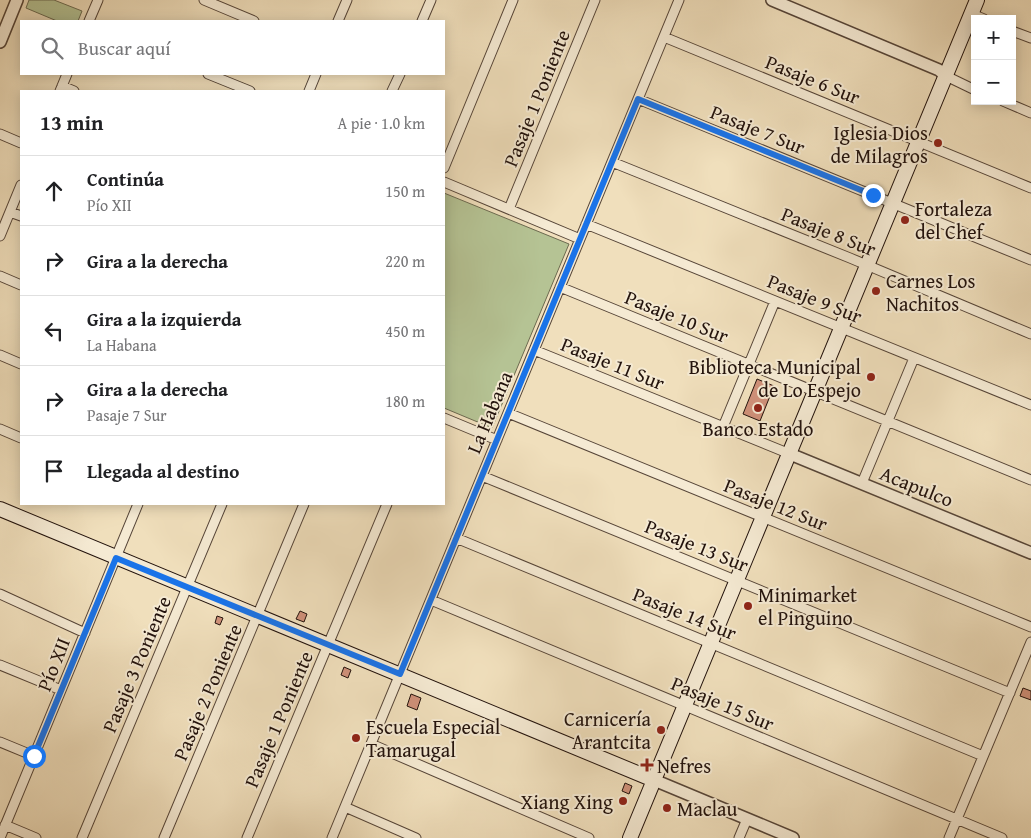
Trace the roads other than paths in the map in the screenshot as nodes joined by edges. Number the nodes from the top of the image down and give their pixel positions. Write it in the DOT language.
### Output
graph roads {
  1 [pos="17,0"];
  2 [pos="98,0"];
  3 [pos="204,0"];
  4 [pos="347,0"];
  5 [pos="431,0"];
  6 [pos="513,0"];
  7 [pos="595,0"];
  8 [pos="679,0"];
  9 [pos="772,0"];
  10 [pos="977,0"];
  11 [pos="978,15"];
  12 [pos="89,20"];
  13 [pos="252,20"];
  14 [pos="338,20"];
  15 [pos="422,20"];
  16 [pos="971,29"];
  17 [pos="1016,32"];
  18 [pos="664,37"];
  19 [pos="1031,38"];
  20 [pos="0,42"];
  21 [pos="67,75"];
  22 [pos="210,75"];
  23 [pos="316,75"];
  24 [pos="400,75"];
  25 [pos="946,76"];
  26 [pos="971,88"];
  27 [pos="61,89"];
  28 [pos="248,90"];
  29 [pos="309,90"];
  30 [pos="392,90"];
  31 [pos="638,99"];
  32 [pos="1012,105"];
  33 [pos="1031,113"];
  34 [pos="0,134"];
  35 [pos="919,142"];
  36 [pos="20,143"];
  37 [pos="612,162"];
  38 [pos="445,166"];
  39 [pos="445,182"];
  40 [pos="20,187"];
  41 [pos="1031,188"];
  42 [pos="893,204"];
  43 [pos="510,209"];
  44 [pos="10,212"];
  45 [pos="20,216"];
  46 [pos="586,224"];
  47 [pos="0,236"];
  48 [pos="580,239"];
  49 [pos="1031,260"];
  50 [pos="868,265"];
  51 [pos="0,276"];
  52 [pos="20,285"];
  53 [pos="560,287"];
  54 [pos="775,301"];
  55 [pos="842,328"];
  56 [pos="1031,334"];
  57 [pos="534,350"];
  58 [pos="0,356"];
  59 [pos="914,358"];
  60 [pos="20,364"];
  61 [pos="749,365"];
  62 [pos="815,392"];
  63 [pos="1031,406"];
  64 [pos="508,413"];
  65 [pos="445,418"];
  66 [pos="888,421"];
  67 [pos="724,427"];
  68 [pos="0,429"];
  69 [pos="20,438"];
  70 [pos="497,440"];
  71 [pos="790,454"];
  72 [pos="482,476"];
  73 [pos="1031,480"];
  74 [pos="862,484"];
  75 [pos="138,505"];
  76 [pos="222,505"];
  77 [pos="304,505"];
  78 [pos="387,505"];
  79 [pos="0,510"];
  80 [pos="763,518"];
  81 [pos="456,538"];
  82 [pos="1031,552"];
  83 [pos="116,558"];
  84 [pos="737,580"];
  85 [pos="187,587"];
  86 [pos="0,594"];
  87 [pos="431,600"];
  88 [pos="257,616"];
  89 [pos="1031,627"];
  90 [pos="85,633"];
  91 [pos="1031,642"];
  92 [pos="711,643"];
  93 [pos="328,645"];
  94 [pos="0,665"];
  95 [pos="400,674"];
  96 [pos="61,690"];
  97 [pos="1010,693"];
  98 [pos="685,706"];
  99 [pos="0,742"];
  100 [pos="371,744"];
  101 [pos="34,756"];
  102 [pos="983,756"];
  103 [pos="654,780"];
  104 [pos="345,807"];
  105 [pos="0,811"];
  106 [pos="10,815"];
  107 [pos="747,819"];
  108 [pos="957,819"];
  109 [pos="5,826"];
  110 [pos="0,838"];
  111 [pos="36,838"];
  112 [pos="82,838"];
  113 [pos="164,838"];
  114 [pos="247,838"];
  115 [pos="332,838"];
  116 [pos="416,838"];
  117 [pos="589,838"];
  118 [pos="630,838"];
  119 [pos="739,838"];
  120 [pos="793,838"];
  121 [pos="949,838"];
  122 [pos="1002,838"];
  1 -- 20 [label="street"];
  2 -- 12 [label="street"];
  3 -- 13 [label="street"];
  4 -- 14 [label="street"];
  5 -- 15 [label="street"];
  6 -- 38 [label="street"];
  7 -- 43 [label="street, Pasaje 1 Poniente"];
  8 -- 18 [label="street, La Habana"];
  9 -- 25 [label="street"];
  10 -- 11 [label="main road"];
  16 -- 25 [label="main road"];
  17 -- 19 [label="street"];
  18 -- 31 [label="street, La Habana"];
  18 -- 35 [label="street, Pasaje 6 Sur"];
  21 -- 27 [label="street"];
  22 -- 28 [label="street"];
  23 -- 29 [label="street"];
  24 -- 30 [label="street"];
  25 -- 26 [label="street"];
  25 -- 35 [label="main road"];
  31 -- 37 [label="street, La Habana"];
  31 -- 42 [label="street, Pasaje 7 Sur"];
  32 -- 33 [label="street"];
  34 -- 36 [label="street"];
  35 -- 41 [label="street, Pasaje 6 Sur"];
  35 -- 42 [label="main road"];
  37 -- 46 [label="street, La Habana"];
  37 -- 50 [label="street, Pasaje 8 Sur"];
  39 -- 43 [label="street"];
  40 -- 44 [label="street"];
  42 -- 49 [label="street, Pasaje 7 Sur"];
  42 -- 50 [label="main road"];
  43 -- 48 [label="street"];
  44 -- 45 [label="street"];
  44 -- 47 [label="street"];
  46 -- 48 [label="street, La Habana"];
  46 -- 54 [label="street, Pasaje 9 Sur"];
  48 -- 53 [label="street, La Habana"];
  50 -- 55 [label="main road"];
  50 -- 56 [label="street, Pasaje 8 Sur"];
  51 -- 52 [label="street"];
  53 -- 57 [label="street, La Habana"];
  53 -- 61 [label="street, Pasaje 10 Sur"];
  54 -- 55 [label="street, Pasaje 9 Sur"];
  54 -- 61 [label="street"];
  55 -- 59 [label="street, Pasaje 9 Sur"];
  55 -- 62 [label="main road"];
  57 -- 64 [label="street, La Habana"];
  57 -- 67 [label="street, Pasaje 11 Sur"];
  58 -- 60 [label="street"];
  59 -- 63 [label="street, Pasaje 9 Sur"];
  59 -- 66 [label="street"];
  61 -- 62 [label="street, Pasaje 10 Sur"];
  61 -- 67 [label="street"];
  62 -- 66 [label="street, Pasaje 10 Sur"];
  62 -- 71 [label="main road"];
  64 -- 70 [label="street, La Habana"];
  64 -- 80 [label="street, Pasaje 12 Sur"];
  65 -- 70 [label="street"];
  66 -- 73 [label="street, Pasaje 10 Sur"];
  66 -- 74 [label="street"];
  67 -- 71 [label="street, Pasaje 11 Sur"];
  68 -- 69 [label="street"];
  70 -- 72 [label="street, La Habana"];
  71 -- 74 [label="street, Acapulco"];
  71 -- 80 [label="main road"];
  72 -- 81 [label="street, La Habana"];
  72 -- 84 [label="street, Pasaje 13 Sur"];
  74 -- 82 [label="street, Acapulco"];
  75 -- 83 [label="street, Pío XII"];
  76 -- 85 [label="street, Pasaje 3 Poniente"];
  77 -- 88 [label="street, Pasaje 2 Poniente"];
  78 -- 93 [label="street, Pasaje 1 Poniente"];
  79 -- 83 [label="main road"];
  80 -- 84 [label="main road"];
  80 -- 89 [label="street, Pasaje 12 Sur"];
  81 -- 87 [label="street, La Habana"];
  81 -- 92 [label="street, Pasaje 14 Sur"];
  83 -- 85 [label="main road"];
  83 -- 90 [label="street, Pío XII"];
  84 -- 92 [label="main road"];
  84 -- 97 [label="street, Pasaje 13 Sur"];
  85 -- 88 [label="main road"];
  85 -- 112 [label="street, Pasaje 3 Poniente"];
  86 -- 90 [label="street"];
  87 -- 95 [label="street, La Habana"];
  87 -- 98 [label="street, Pasaje 15 Sur"];
  88 -- 93 [label="main road"];
  88 -- 113 [label="street, Pasaje 2 Poniente"];
  90 -- 96 [label="street, Pío XII"];
  91 -- 97 [label="street"];
  92 -- 98 [label="main road"];
  92 -- 102 [label="street, Pasaje 14 Sur"];
  93 -- 95 [label="main road"];
  93 -- 114 [label="street, Pasaje 1 Poniente"];
  94 -- 96 [label="street"];
  95 -- 100 [label="street, La Habana"];
  95 -- 103 [label="main road"];
  96 -- 101 [label="street, Pío XII"];
  97 -- 102 [label="street"];
  98 -- 103 [label="main road"];
  98 -- 108 [label="street, Pasaje 15 Sur"];
  99 -- 101 [label="street"];
  100 -- 104 [label="street, La Habana"];
  100 -- 117 [label="street"];
  101 -- 106 [label="street, Pío XII"];
  102 -- 108 [label="street"];
  103 -- 107 [label="street"];
  103 -- 118 [label="main road"];
  104 -- 115 [label="street, La Habana"];
  104 -- 116 [label="street"];
  105 -- 106 [label="street"];
  106 -- 109 [label="street, Pío XII"];
  107 -- 119 [label="street"];
  107 -- 120 [label="street"];
  108 -- 121 [label="street"];
  108 -- 122 [label="street, Pasaje 15 Sur"];
  109 -- 110 [label="street, Pío XII"];
  109 -- 111 [label="street"];
}
